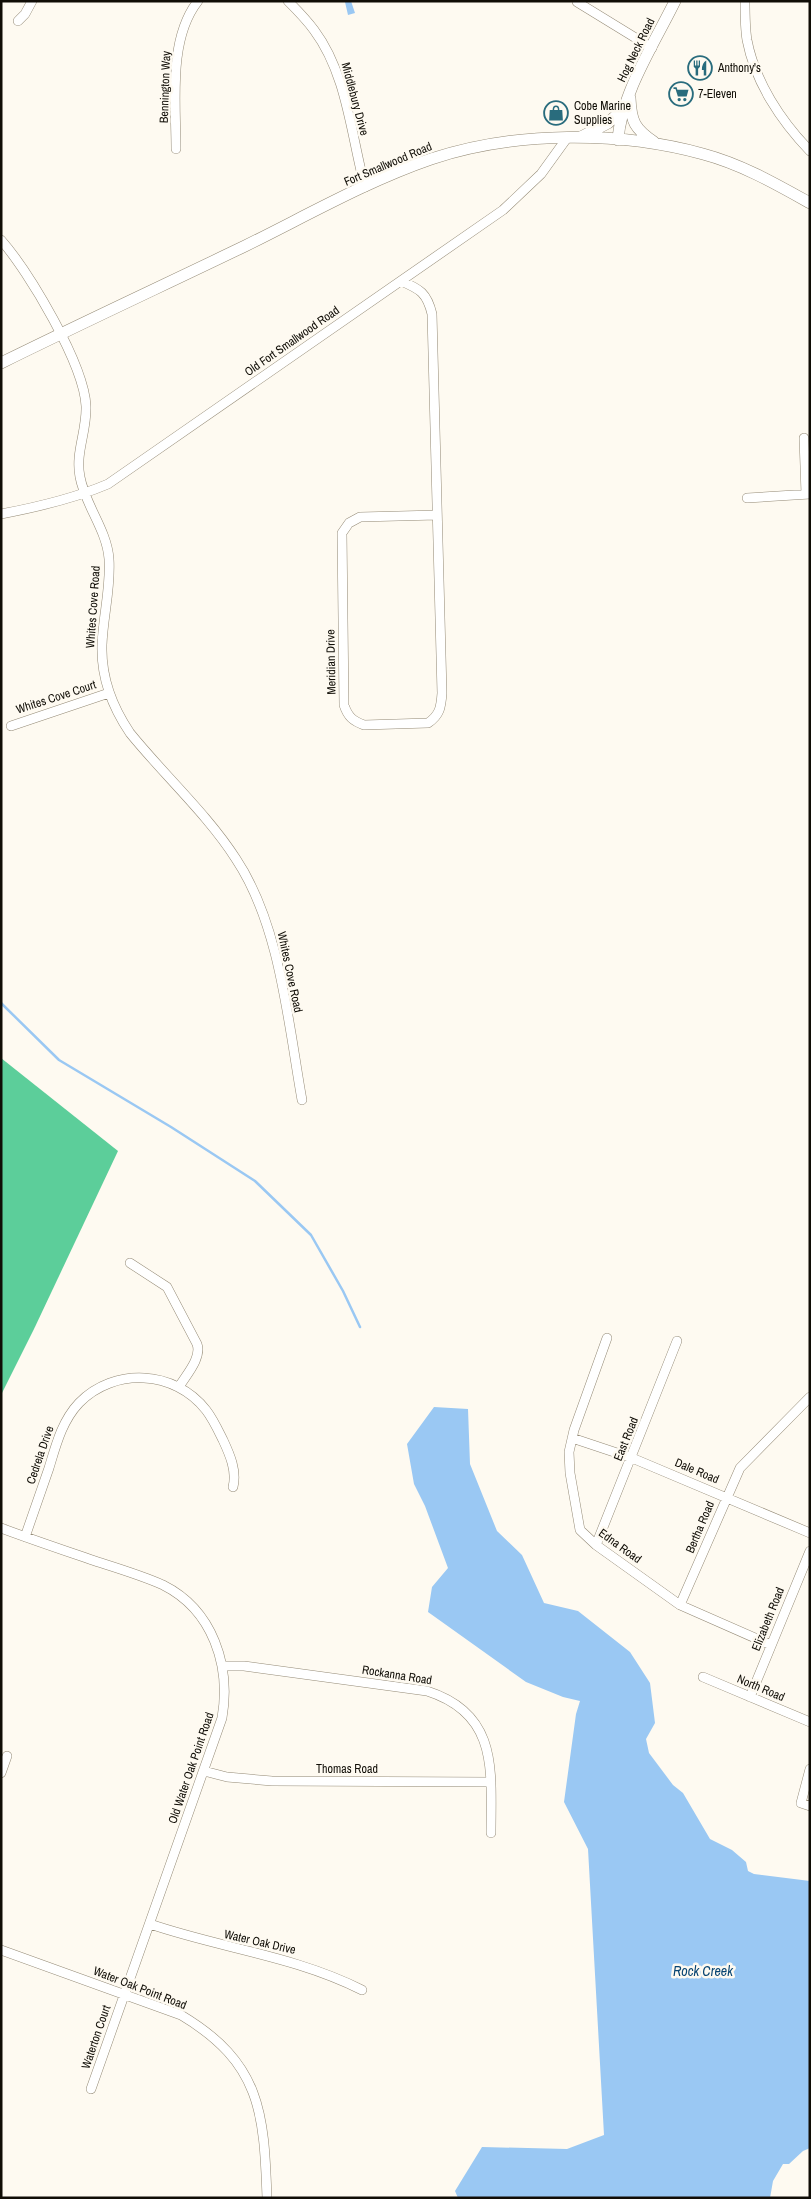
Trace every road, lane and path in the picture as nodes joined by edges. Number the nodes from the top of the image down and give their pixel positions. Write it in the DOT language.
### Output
graph roads {
  1 [pos="32,1"];
  2 [pos="198,1"];
  3 [pos="288,1"];
  4 [pos="675,1"];
  5 [pos="745,1"];
  6 [pos="577,2"];
  7 [pos="18,21"];
  8 [pos="652,48"];
  9 [pos="628,100"];
  10 [pos="573,138"];
  11 [pos="618,140"];
  12 [pos="656,143"];
  13 [pos="176,149"];
  14 [pos="810,151"];
  15 [pos="365,187"];
  16 [pos="810,203"];
  17 [pos="1,240"];
  18 [pos="401,282"];
  19 [pos="60,334"];
  20 [pos="1,363"];
  21 [pos="804,438"];
  22 [pos="84,494"];
  23 [pos="808,494"];
  24 [pos="747,498"];
  25 [pos="1,514"];
  26 [pos="437,515"];
  27 [pos="109,693"];
  28 [pos="11,726"];
  29 [pos="302,1100"];
  30 [pos="130,1262"];
  31 [pos="607,1338"];
  32 [pos="677,1341"];
  33 [pos="179,1387"];
  34 [pos="810,1397"];
  35 [pos="572,1438"];
  36 [pos="632,1458"];
  37 [pos="234,1487"];
  38 [pos="726,1497"];
  39 [pos="1,1528"];
  40 [pos="810,1533"];
  41 [pos="25,1536"];
  42 [pos="596,1545"];
  43 [pos="810,1551"];
  44 [pos="680,1605"];
  45 [pos="771,1645"];
  46 [pos="222,1666"];
  47 [pos="703,1677"];
  48 [pos="750,1697"];
  49 [pos="810,1722"];
  50 [pos="8,1756"];
  51 [pos="810,1769"];
  52 [pos="204,1771"];
  53 [pos="1,1773"];
  54 [pos="491,1782"];
  55 [pos="805,1805"];
  56 [pos="491,1833"];
  57 [pos="150,1924"];
  58 [pos="1,1950"];
  59 [pos="362,1990"];
  60 [pos="125,1994"];
  61 [pos="91,2089"];
  62 [pos="267,2198"];
  1 -- 7 [label="street"];
  2 -- 13 [label="street, Bennington Way"];
  3 -- 15 [label="street, Middlebury Drive"];
  4 -- 8 [label="main road, Hog Neck Road"];
  5 -- 14 [label="street"];
  6 -- 8 [label="street"];
  8 -- 9 [label="main road, Hog Neck Road"];
  9 -- 10 [label="main road"];
  9 -- 11 [label="main road, Hog Neck Road"];
  9 -- 12 [label="main road"];
  10 -- 11 [label="main road, Fort Smallwood Road"];
  10 -- 15 [label="main road, Fort Smallwood Road"];
  10 -- 18 [label="street, Old Fort Smallwood Road"];
  11 -- 12 [label="main road, Fort Smallwood Road"];
  12 -- 16 [label="main road, Fort Smallwood Road"];
  15 -- 19 [label="main road, Fort Smallwood Road"];
  17 -- 19 [label="street, Whites Cove Road"];
  18 -- 22 [label="street, Old Fort Smallwood Road"];
  18 -- 26 [label="street, Meridian Drive"];
  19 -- 20 [label="main road, Fort Smallwood Road"];
  19 -- 22 [label="street, Whites Cove Road"];
  21 -- 23 [label="street"];
  22 -- 25 [label="street, Old Fort Smallwood Road"];
  22 -- 27 [label="street, Whites Cove Road"];
  23 -- 24 [label="street"];
  26 -- 26 [label="street, Meridian Drive"];
  27 -- 28 [label="street, Whites Cove Court"];
  27 -- 29 [label="street, Whites Cove Road"];
  30 -- 33 [label="street"];
  31 -- 35 [label="street, Edna Road"];
  32 -- 36 [label="street, East Road"];
  33 -- 37 [label="street, Cedrela Drive"];
  33 -- 41 [label="street, Cedrela Drive"];
  34 -- 38 [label="street, Bertha Road"];
  35 -- 36 [label="street, Dale Road"];
  35 -- 42 [label="street, Edna Road"];
  36 -- 38 [label="street, Dale Road"];
  36 -- 42 [label="street, East Road"];
  38 -- 40 [label="street, Dale Road"];
  38 -- 44 [label="street, Bertha Road"];
  39 -- 41 [label="street, Old Water Oak Point Road"];
  41 -- 46 [label="street, Old Water Oak Point Road"];
  42 -- 44 [label="street, Edna Road"];
  43 -- 45 [label="street, Elizabeth Road"];
  44 -- 45 [label="street, Edna Road"];
  45 -- 48 [label="street, Elizabeth Road"];
  46 -- 52 [label="street, Old Water Oak Point Road"];
  46 -- 54 [label="street, Rockanna Road"];
  47 -- 48 [label="street, North Road"];
  48 -- 49 [label="street, North Road"];
  50 -- 53 [label="street"];
  51 -- 55 [label="street"];
  52 -- 54 [label="street, Thomas Road"];
  52 -- 57 [label="street, Old Water Oak Point Road"];
  54 -- 56 [label="street, Rockanna Road"];
  57 -- 59 [label="street, Water Oak Drive"];
  57 -- 60 [label="street, Old Water Oak Point Road"];
  58 -- 60 [label="street, Water Oak Point Road"];
  60 -- 61 [label="street, Waterton Court"];
  60 -- 62 [label="street, Water Oak Point Road"];
}
